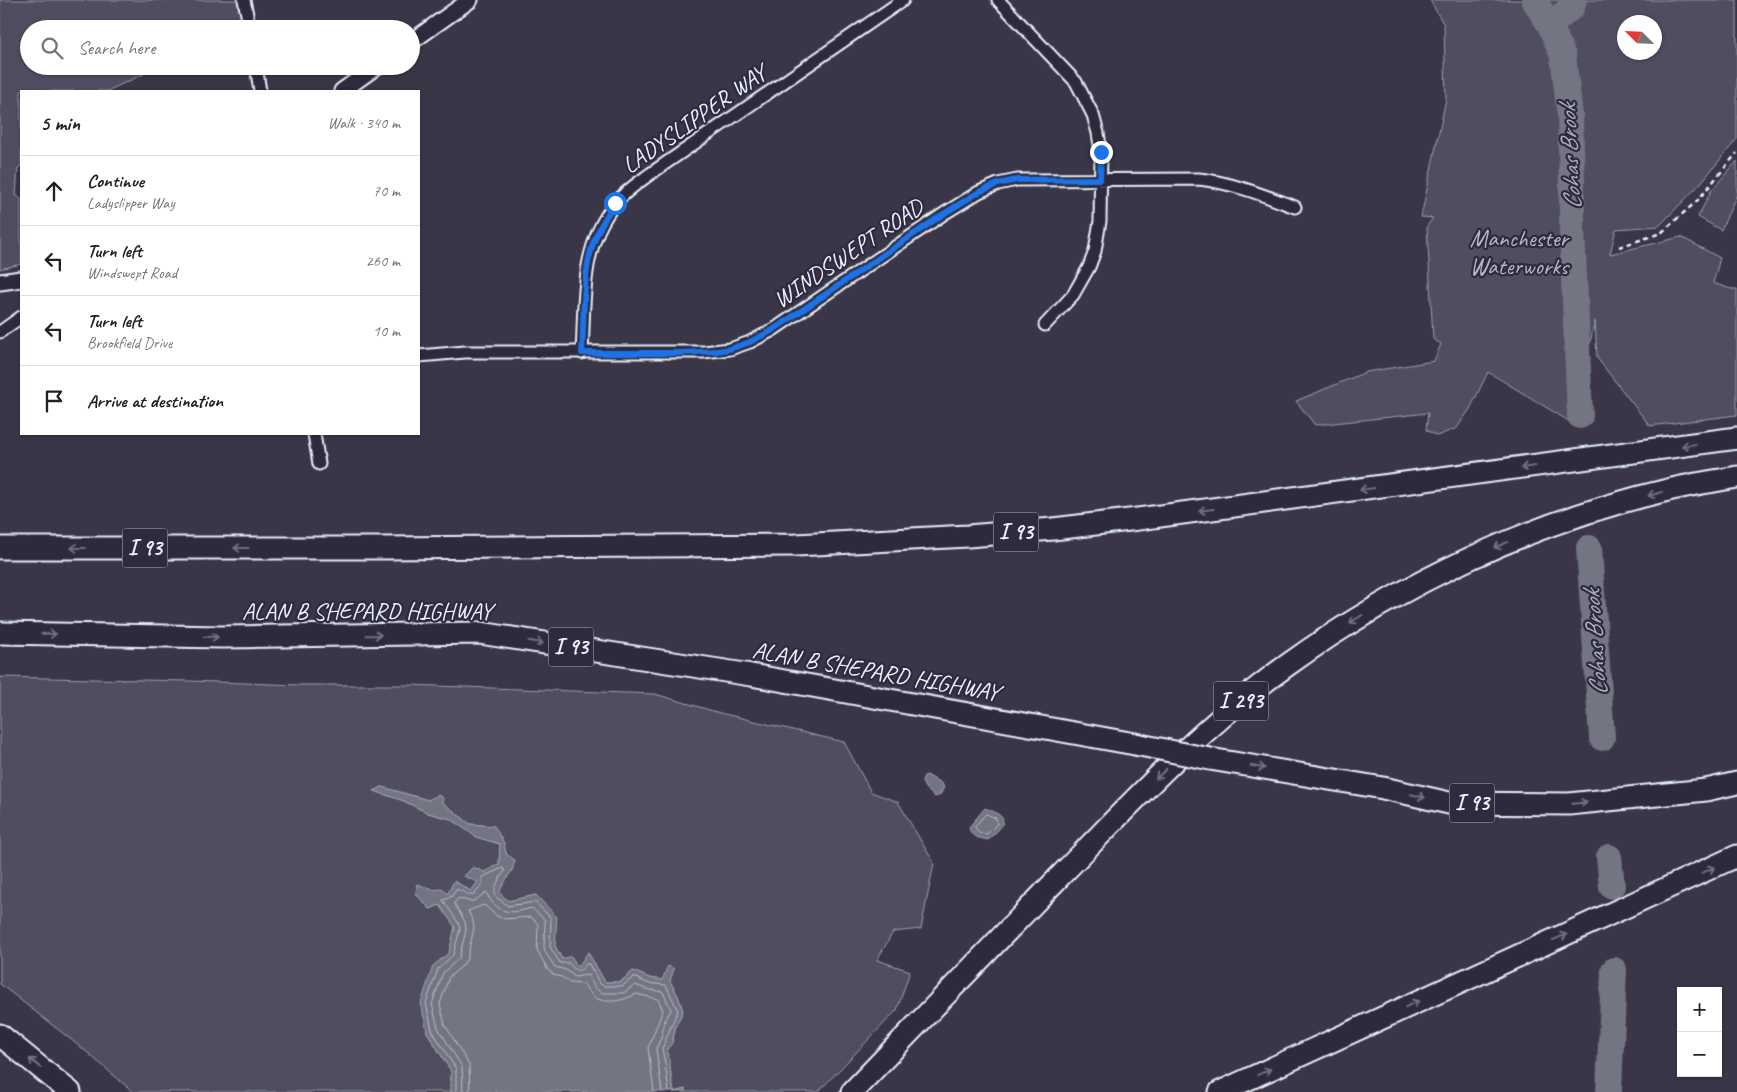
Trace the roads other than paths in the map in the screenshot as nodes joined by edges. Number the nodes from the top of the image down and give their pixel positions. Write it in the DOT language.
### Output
graph roads {
  1 [pos="244,0"];
  2 [pos="470,0"];
  3 [pos="903,0"];
  4 [pos="998,0"];
  5 [pos="248,20"];
  6 [pos="420,36"];
  7 [pos="257,75"];
  8 [pos="364,75"];
  9 [pos="260,90"];
  10 [pos="343,90"];
  11 [pos="1100,179"];
  12 [pos="1295,207"];
  13 [pos="20,280"];
  14 [pos="0,282"];
  15 [pos="20,317"];
  16 [pos="1045,325"];
  17 [pos="0,332"];
  18 [pos="582,353"];
  19 [pos="420,356"];
  20 [pos="314,435"];
  21 [pos="1737,438"];
  22 [pos="319,464"];
  23 [pos="1737,477"];
  24 [pos="0,548"];
  25 [pos="0,634"];
  26 [pos="1737,783"];
  27 [pos="1737,856"];
  28 [pos="0,1035"];
  29 [pos="70,1092"];
  30 [pos="852,1092"];
  31 [pos="1220,1092"];
  1 -- 5 [label="street"];
  2 -- 6 [label="street"];
  3 -- 18 [label="street, LADYSLIPPER WAY"];
  4 -- 11 [label="street"];
  7 -- 9 [label="street"];
  8 -- 10 [label="street"];
  11 -- 12 [label="street, WINDSWEPT ROAD"];
  11 -- 16 [label="street"];
  11 -- 18 [label="street, WINDSWEPT ROAD"];
  13 -- 14 [label="street"];
  15 -- 17 [label="street"];
  18 -- 19 [label="street, WINDSWEPT ROAD"];
  20 -- 22 [label="street"];
  21 -- 24 [label="highway, I 93, one-way"];
  23 -- 30 [label="highway, I 293, one-way"];
  25 -- 26 [label="highway, ALAN B SHEPARD HIGHWAY / I 93, one-way, bridge"];
  31 -- 27 [label="highway, one-way"];
  29 -- 28 [label="highway, one-way"];
}
